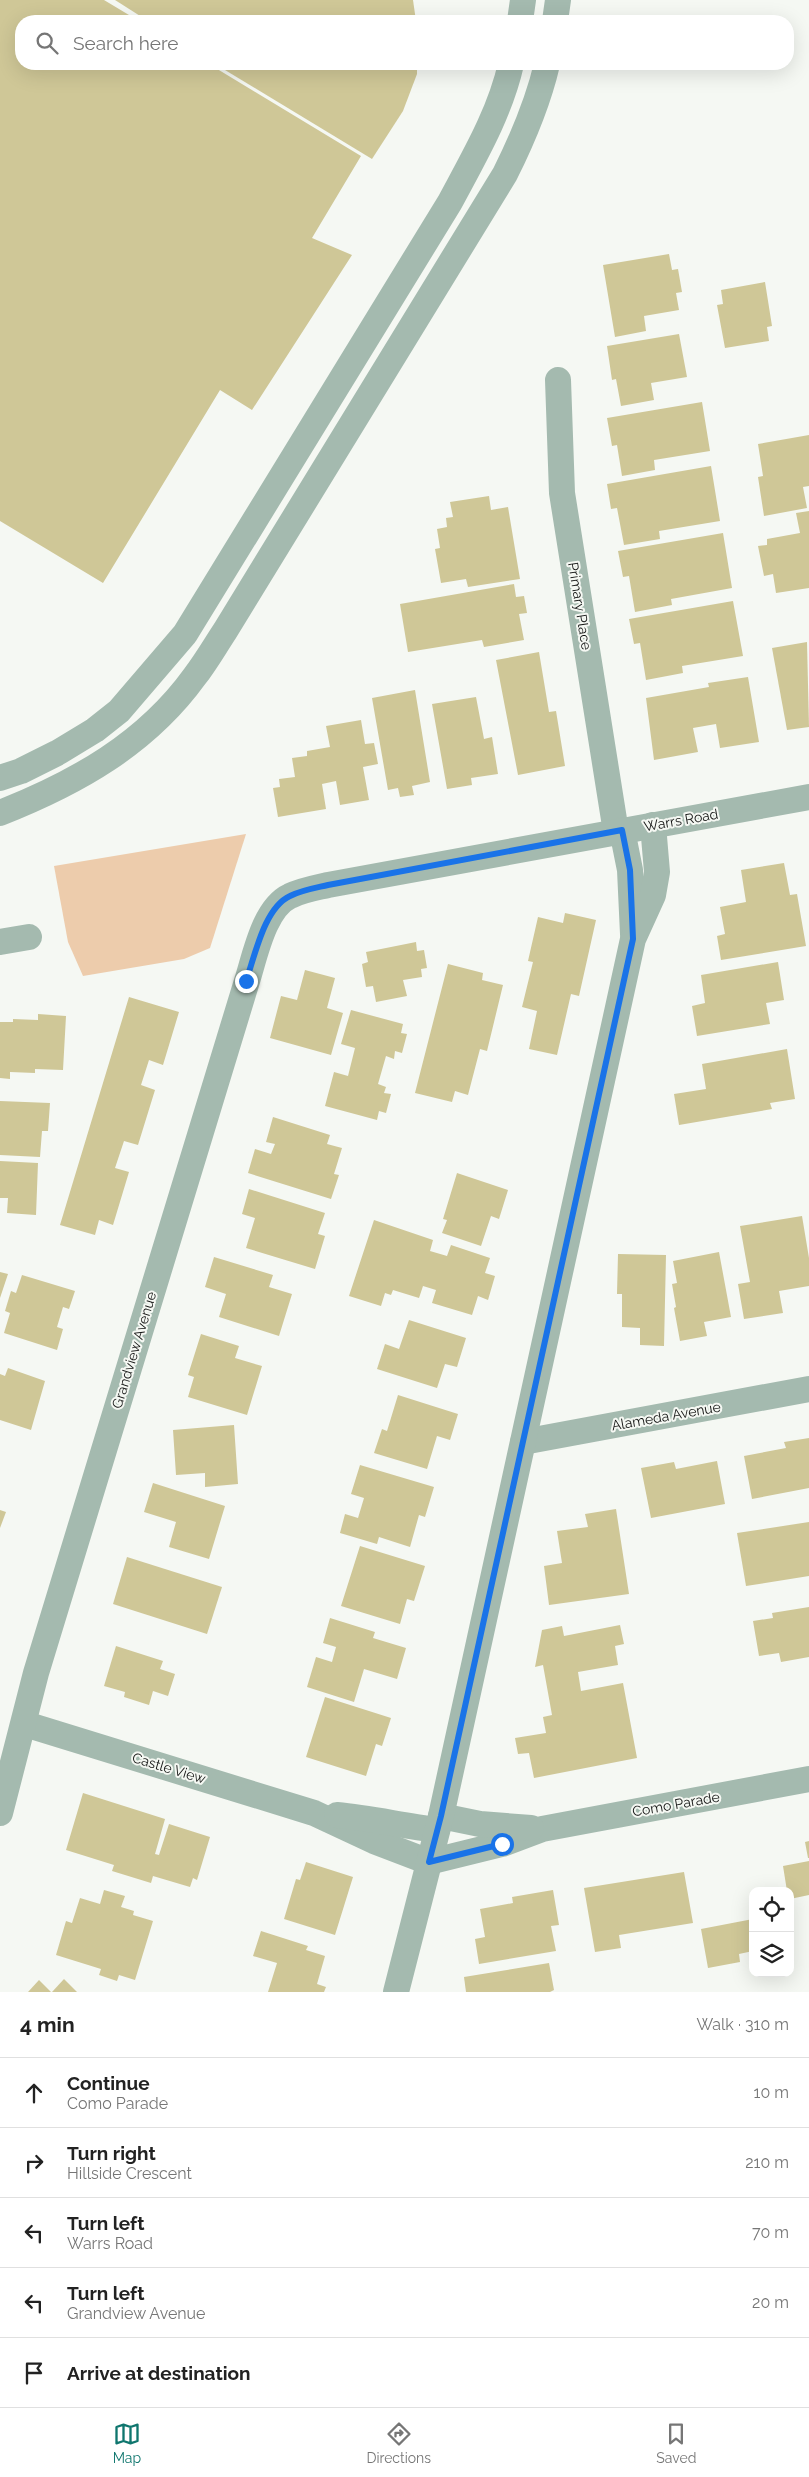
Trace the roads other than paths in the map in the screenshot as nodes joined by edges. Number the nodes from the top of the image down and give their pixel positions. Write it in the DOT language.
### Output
graph roads {
  1 [pos="523,0"];
  2 [pos="558,0"];
  3 [pos="521,15"];
  4 [pos="556,15"];
  5 [pos="510,70"];
  6 [pos="546,70"];
  7 [pos="558,380"];
  8 [pos="0,778"];
  9 [pos="809,797"];
  10 [pos="0,813"];
  11 [pos="653,825"];
  12 [pos="619,831"];
  13 [pos="289,896"];
  14 [pos="29,936"];
  15 [pos="633,939"];
  16 [pos="0,942"];
  17 [pos="809,1390"];
  18 [pos="524,1442"];
  19 [pos="25,1724"];
  20 [pos="809,1779"];
  21 [pos="0,1813"];
  22 [pos="314,1813"];
  23 [pos="439,1823"];
  24 [pos="542,1829"];
  25 [pos="429,1862"];
  26 [pos="396,1992"];
  1 -- 3 [label="street"];
  2 -- 4 [label="street"];
  5 -- 8 [label="street"];
  6 -- 10 [label="street"];
  7 -- 12 [label="street, Primary Place"];
  9 -- 11 [label="street, Warrs Road"];
  11 -- 12 [label="street, Warrs Road"];
  11 -- 15 [label="street"];
  12 -- 13 [label="street, Warrs Road"];
  12 -- 15 [label="street, Primary Place"];
  13 -- 19 [label="street, Grandview Avenue"];
  14 -- 16 [label="street"];
  15 -- 18 [label="street"];
  17 -- 18 [label="street, Alameda Avenue"];
  18 -- 23 [label="street"];
  19 -- 21 [label="street, Grandview Avenue"];
  19 -- 22 [label="street, Castle View"];
  20 -- 24 [label="street, Como Parade"];
  22 -- 23 [label="street, Castle View"];
  22 -- 25 [label="street, Castle View"];
  23 -- 24 [label="street, Como Parade"];
  23 -- 25 [label="street"];
  24 -- 25 [label="street, Como Parade"];
  25 -- 26 [label="street"];
}
